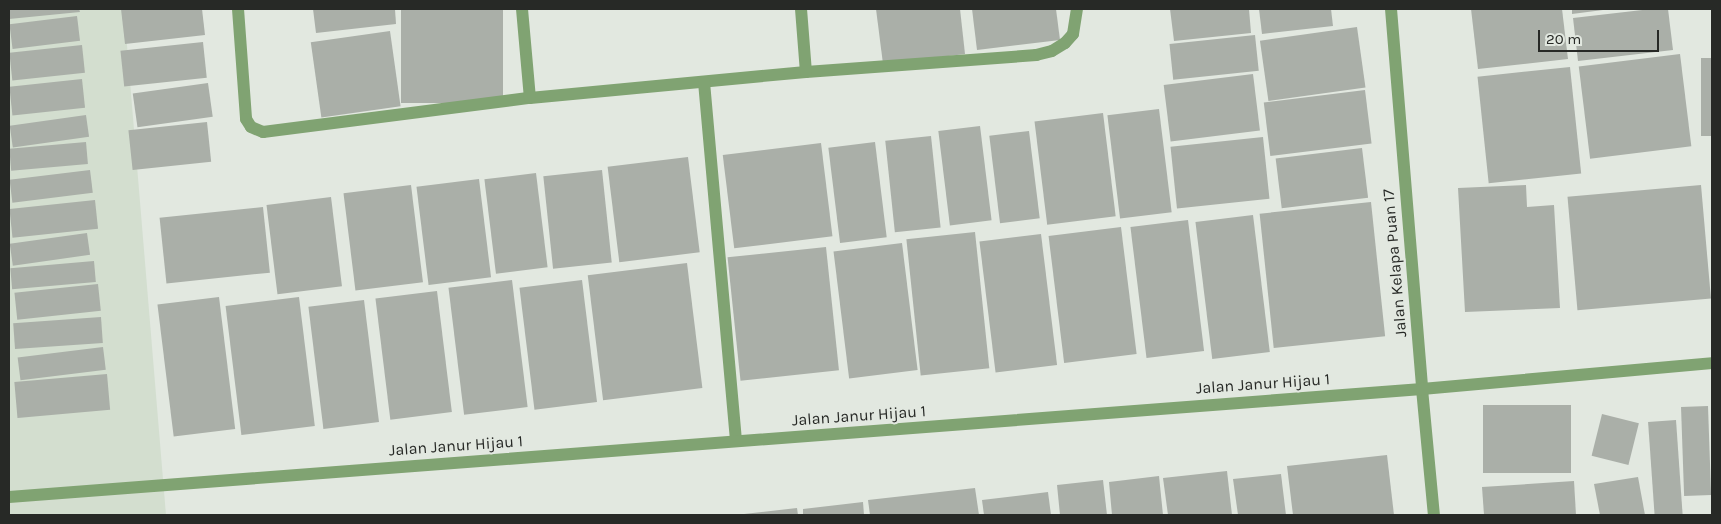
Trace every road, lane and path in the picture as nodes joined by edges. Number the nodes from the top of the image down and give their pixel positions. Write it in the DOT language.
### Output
graph roads {
  1 [pos="238,9"];
  2 [pos="522,9"];
  3 [pos="801,9"];
  4 [pos="1391,9"];
  5 [pos="1077,12"];
  6 [pos="806,72"];
  7 [pos="704,82"];
  8 [pos="530,98"];
  9 [pos="1712,364"];
  10 [pos="1422,388"];
  11 [pos="736,441"];
  12 [pos="9,497"];
  13 [pos="1434,515"];
  1 -- 8 [label="street"];
  2 -- 8 [label="street"];
  3 -- 6 [label="street"];
  4 -- 10 [label="street, Jalan Kelapa Puan 17"];
  5 -- 6 [label="street"];
  6 -- 7 [label="street"];
  7 -- 8 [label="street"];
  7 -- 11 [label="street"];
  9 -- 10 [label="street, Jalan Janur Hijau 1"];
  10 -- 11 [label="street, Jalan Janur Hijau 1"];
  10 -- 13 [label="street, Jalan Kelapa Puan 17"];
  11 -- 12 [label="street, Jalan Janur Hijau 1"];
}
